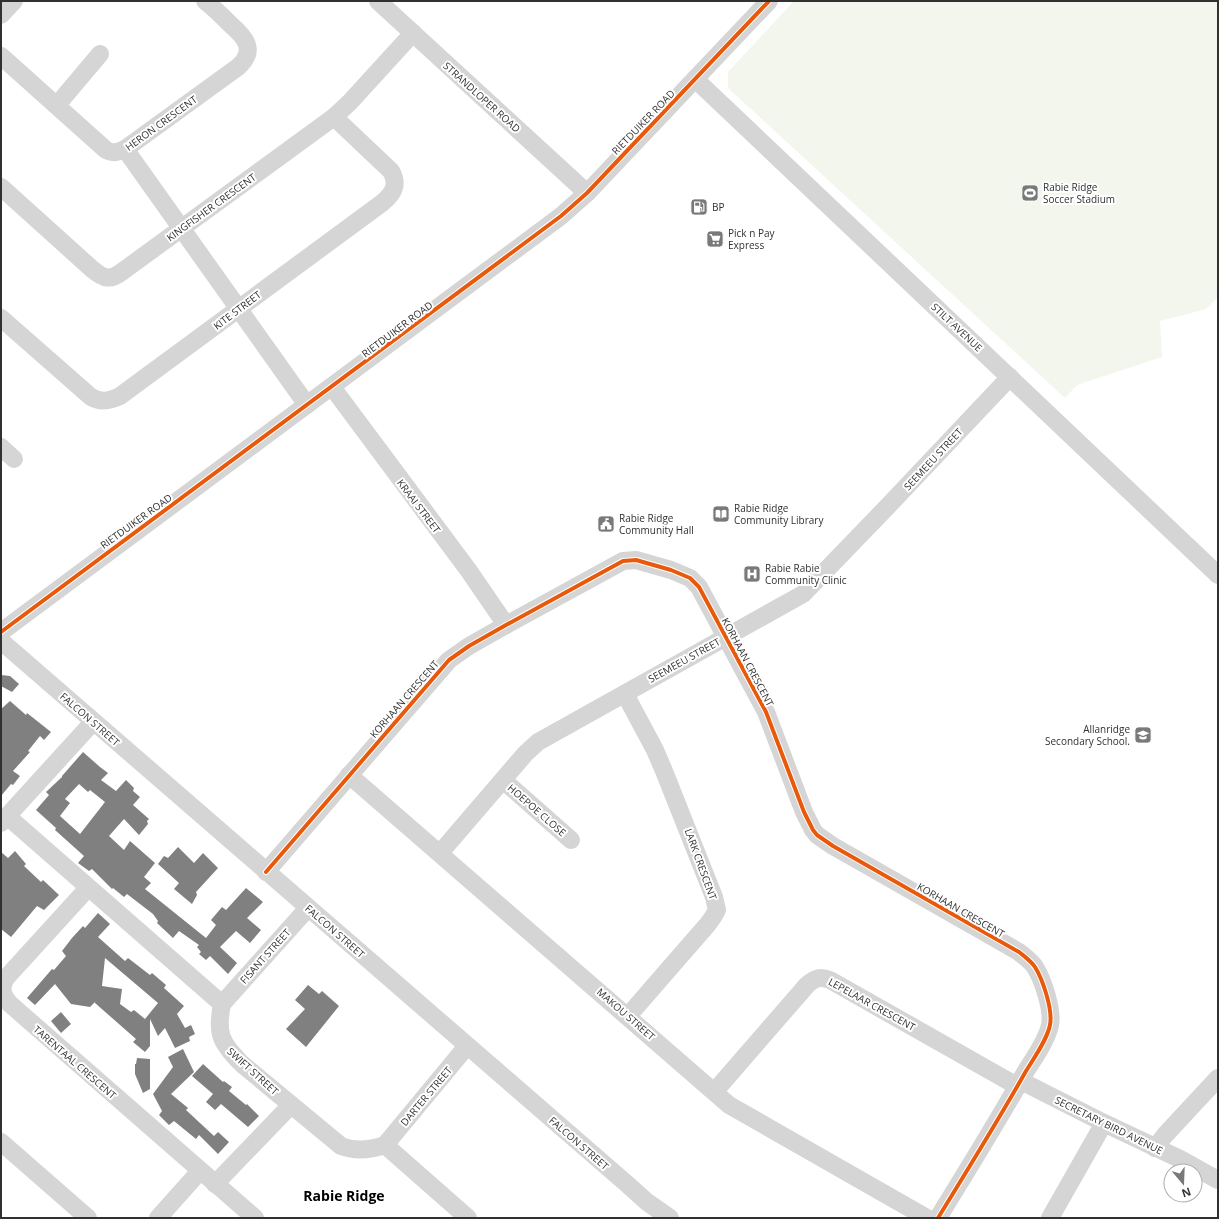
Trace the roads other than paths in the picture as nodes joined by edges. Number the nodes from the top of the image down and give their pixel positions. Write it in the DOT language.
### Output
graph roads {
  1 [pos="14,1"];
  2 [pos="205,1"];
  3 [pos="378,1"];
  4 [pos="769,1"];
  5 [pos="1,15"];
  6 [pos="413,33"];
  7 [pos="100,54"];
  8 [pos="1,56"];
  9 [pos="695,79"];
  10 [pos="57,105"];
  11 [pos="334,117"];
  12 [pos="125,149"];
  13 [pos="1,186"];
  14 [pos="587,193"];
  15 [pos="181,228"];
  16 [pos="238,309"];
  17 [pos="1,318"];
  18 [pos="1010,377"];
  19 [pos="332,387"];
  20 [pos="307,405"];
  21 [pos="1218,575"];
  22 [pos="506,625"];
  23 [pos="1,632"];
  24 [pos="726,637"];
  25 [pos="1,641"];
  26 [pos="625,694"];
  27 [pos="93,722"];
  28 [pos="349,775"];
  29 [pos="503,780"];
  30 [pos="4,820"];
  31 [pos="571,840"];
  32 [pos="440,853"];
  33 [pos="266,872"];
  34 [pos="88,888"];
  35 [pos="308,908"];
  36 [pos="222,1004"];
  37 [pos="628,1016"];
  38 [pos="467,1046"];
  39 [pos="1218,1078"];
  40 [pos="1019,1084"];
  41 [pos="715,1091"];
  42 [pos="291,1105"];
  43 [pos="1104,1123"];
  44 [pos="1,1142"];
  45 [pos="385,1145"];
  46 [pos="1155,1148"];
  47 [pos="200,1171"];
  48 [pos="1218,1180"];
  49 [pos="215,1184"];
  50 [pos="88,1218"];
  51 [pos="158,1218"];
  52 [pos="256,1218"];
  53 [pos="468,1218"];
  54 [pos="670,1218"];
  55 [pos="927,1218"];
  56 [pos="938,1218"];
  57 [pos="1050,1218"];
  1 -- 5 [label="street"];
  2 -- 12 [label="street, HERON CRESCENT"];
  3 -- 6 [label="street, STRANDLOPER ROAD"];
  4 -- 9 [label="street, RIETDUIKER ROAD"];
  6 -- 11 [label="street, KINGFISHER CRESCENT"];
  6 -- 14 [label="street, STRANDLOPER ROAD"];
  7 -- 10 [label="street"];
  8 -- 10 [label="street, HERON CRESCENT"];
  9 -- 14 [label="street, RIETDUIKER ROAD"];
  9 -- 18 [label="street, STILT AVENUE"];
  10 -- 12 [label="street, HERON CRESCENT"];
  11 -- 15 [label="street, KINGFISHER CRESCENT"];
  11 -- 16 [label="street, KITE STREET"];
  12 -- 15 [label="street"];
  13 -- 15 [label="street, KINGFISHER CRESCENT"];
  14 -- 19 [label="street, RIETDUIKER ROAD"];
  15 -- 16 [label="street"];
  16 -- 17 [label="street, KITE STREET"];
  16 -- 20 [label="street"];
  18 -- 21 [label="street, STILT AVENUE"];
  18 -- 24 [label="street, SEEMEEU STREET"];
  19 -- 20 [label="street, RIETDUIKER ROAD"];
  19 -- 22 [label="street, KRAAI STREET"];
  20 -- 23 [label="street, RIETDUIKER ROAD"];
  22 -- 24 [label="street, KORHAAN CRESCENT"];
  22 -- 28 [label="street, KORHAAN CRESCENT"];
  24 -- 26 [label="street, SEEMEEU STREET"];
  24 -- 40 [label="street, KORHAAN CRESCENT"];
  25 -- 27 [label="street, FALCON STREET"];
  26 -- 29 [label="street, SEEMEEU STREET"];
  26 -- 37 [label="street, LARK CRESCENT"];
  27 -- 30 [label="street"];
  27 -- 33 [label="street, FALCON STREET"];
  28 -- 32 [label="street, MAKOU STREET"];
  28 -- 33 [label="street, KORHAAN CRESCENT"];
  29 -- 31 [label="street, HOEPOE CLOSE"];
  29 -- 32 [label="street, SEEMEEU STREET"];
  30 -- 34 [label="street"];
  32 -- 37 [label="street, MAKOU STREET"];
  33 -- 35 [label="street, FALCON STREET"];
  34 -- 36 [label="street"];
  34 -- 47 [label="street, TARENTAAL CRESCENT"];
  35 -- 36 [label="street, FISANT STREET"];
  35 -- 38 [label="street, FALCON STREET"];
  36 -- 42 [label="street, SWIFT STREET"];
  37 -- 41 [label="street, MAKOU STREET"];
  38 -- 45 [label="street, DARTER STREET"];
  38 -- 54 [label="street, FALCON STREET"];
  39 -- 46 [label="street"];
  40 -- 41 [label="street, LEPELAAR CRESCENT"];
  40 -- 43 [label="street, SECRETARY BIRD AVENUE"];
  40 -- 56 [label="street, KORHAAN CRESCENT"];
  41 -- 55 [label="street, MAKOU STREET"];
  42 -- 45 [label="street, SWIFT STREET"];
  42 -- 49 [label="street"];
  43 -- 46 [label="street, SECRETARY BIRD AVENUE"];
  43 -- 57 [label="street"];
  44 -- 50 [label="street"];
  45 -- 53 [label="street"];
  46 -- 48 [label="street, SECRETARY BIRD AVENUE"];
  47 -- 49 [label="street, TARENTAAL CRESCENT"];
  47 -- 51 [label="street"];
  49 -- 52 [label="street, TARENTAAL CRESCENT"];
}
